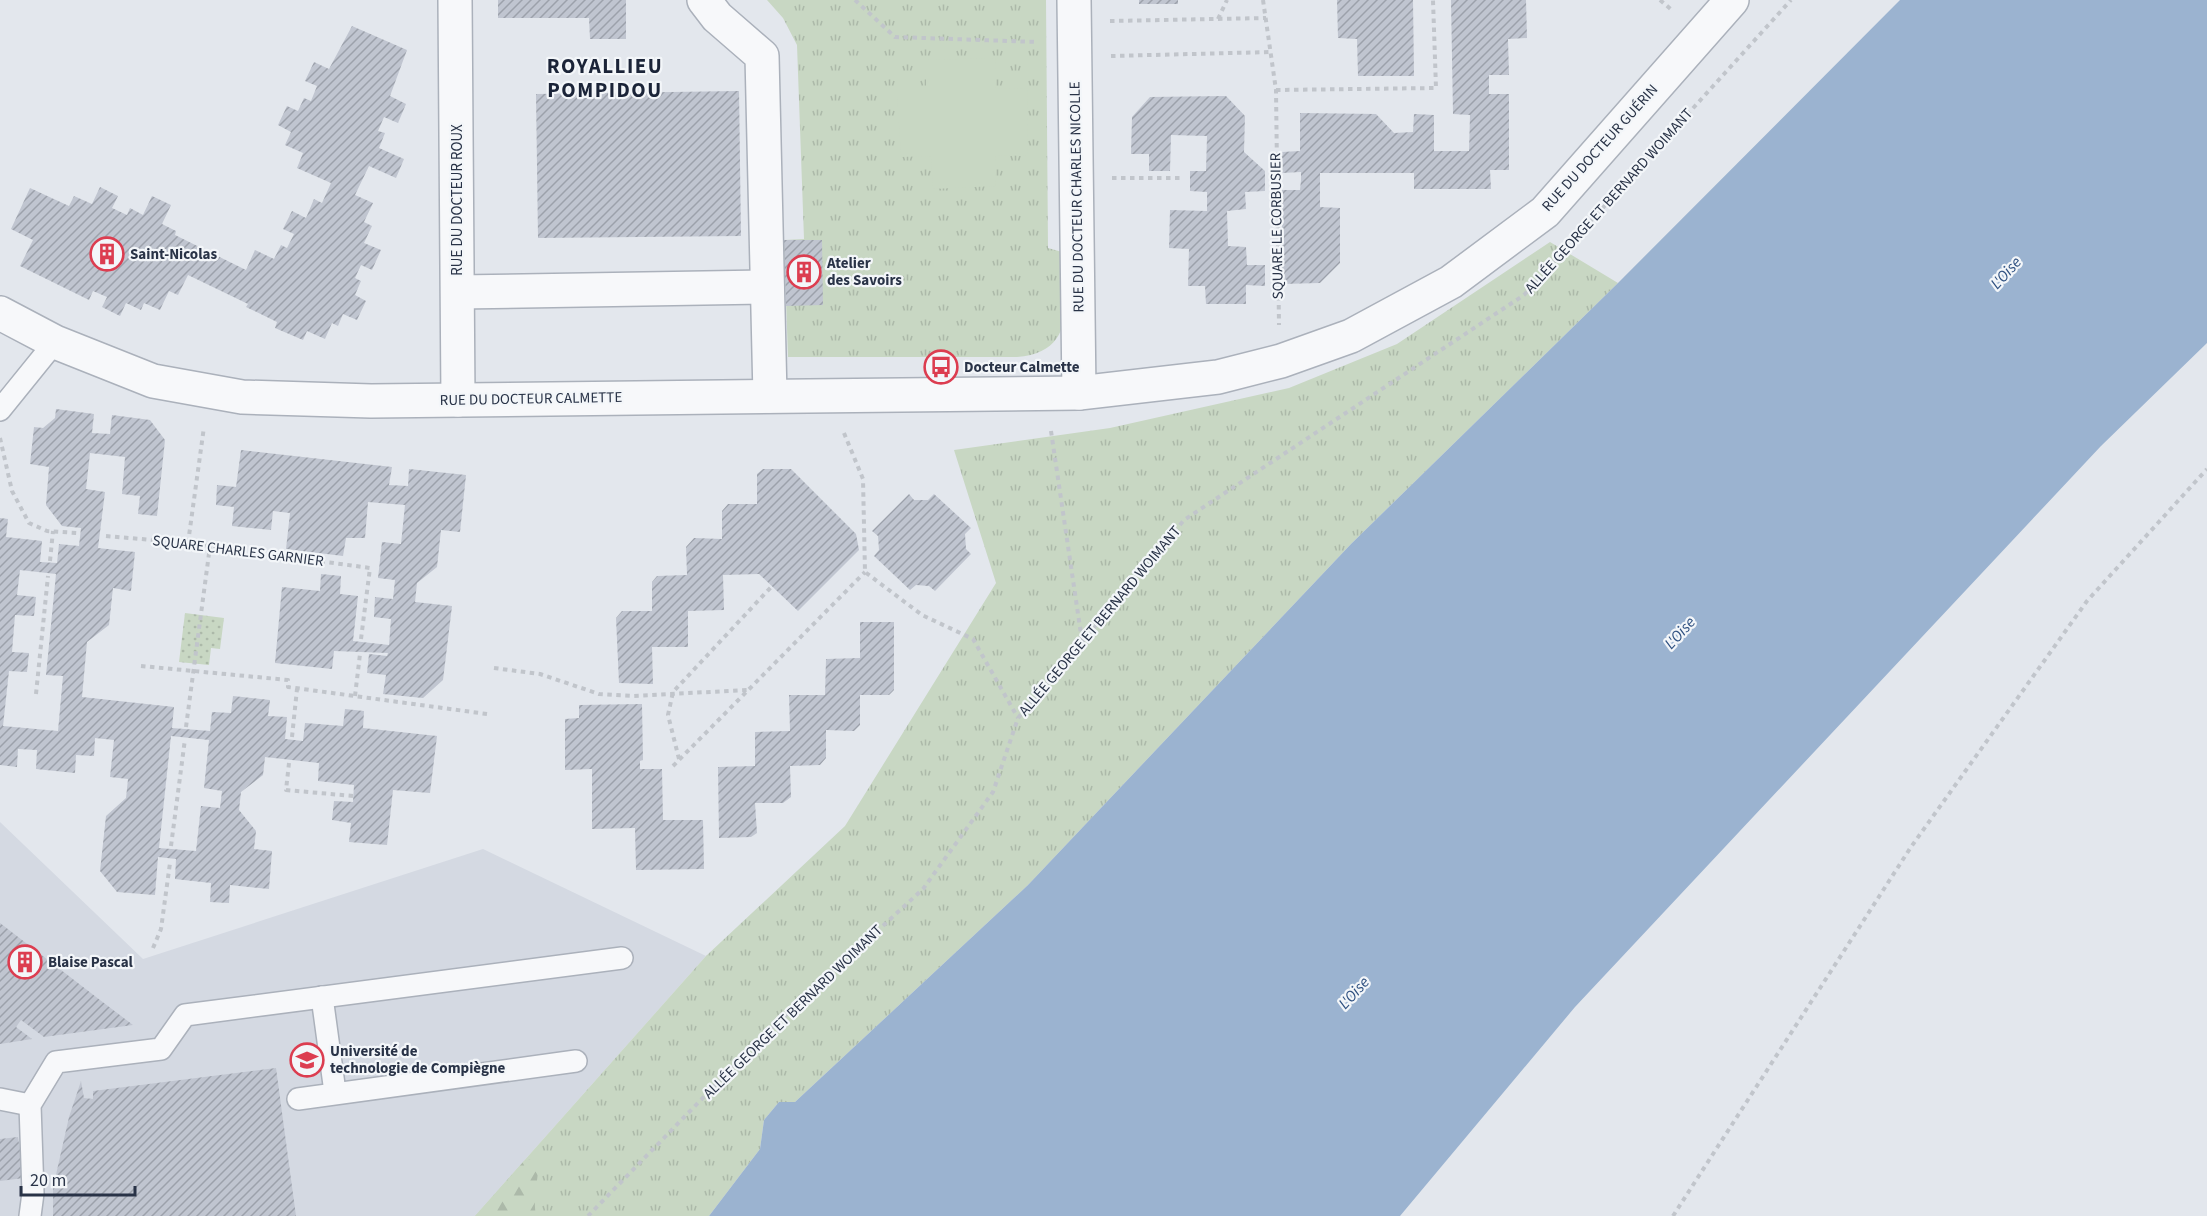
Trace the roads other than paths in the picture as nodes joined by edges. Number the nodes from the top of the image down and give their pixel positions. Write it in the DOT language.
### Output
graph roads {
  1 [pos="455,0"];
  2 [pos="704,0"];
  3 [pos="1732,0"];
  4 [pos="1075,31"];
  5 [pos="767,287"];
  6 [pos="458,291"];
  7 [pos="0,313"];
  8 [pos="55,342"];
  9 [pos="1079,393"];
  10 [pos="770,396"];
  11 [pos="458,400"];
  12 [pos="0,410"];
  13 [pos="622,958"];
  14 [pos="322,998"];
  15 [pos="576,1061"];
  16 [pos="335,1092"];
  17 [pos="0,1099"];
  18 [pos="298,1099"];
  19 [pos="30,1105"];
  20 [pos="0,1108"];
  21 [pos="30,1216"];
  1 -- 6 [label="street, RUE DU DOCTEUR ROUX"];
  2 -- 5 [label="street"];
  3 -- 9 [label="street, RUE DU DOCTEUR GUÉRIN"];
  4 -- 9 [label="street, RUE DU DOCTEUR CHARLES NICOLLE"];
  5 -- 6 [label="street"];
  5 -- 10 [label="street"];
  6 -- 11 [label="street, RUE DU DOCTEUR ROUX"];
  7 -- 8 [label="street, RUE DU DOCTEUR CALMETTE"];
  8 -- 11 [label="street, RUE DU DOCTEUR CALMETTE"];
  8 -- 12 [label="lane"];
  9 -- 10 [label="street, RUE DU DOCTEUR CALMETTE"];
  10 -- 11 [label="street, RUE DU DOCTEUR CALMETTE"];
  13 -- 14 [label="lane"];
  14 -- 16 [label="lane"];
  14 -- 19 [label="lane"];
  15 -- 16 [label="lane"];
  16 -- 18 [label="lane"];
  17 -- 19 [label="lane"];
  19 -- 20 [label="lane"];
  19 -- 21 [label="lane"];
}
